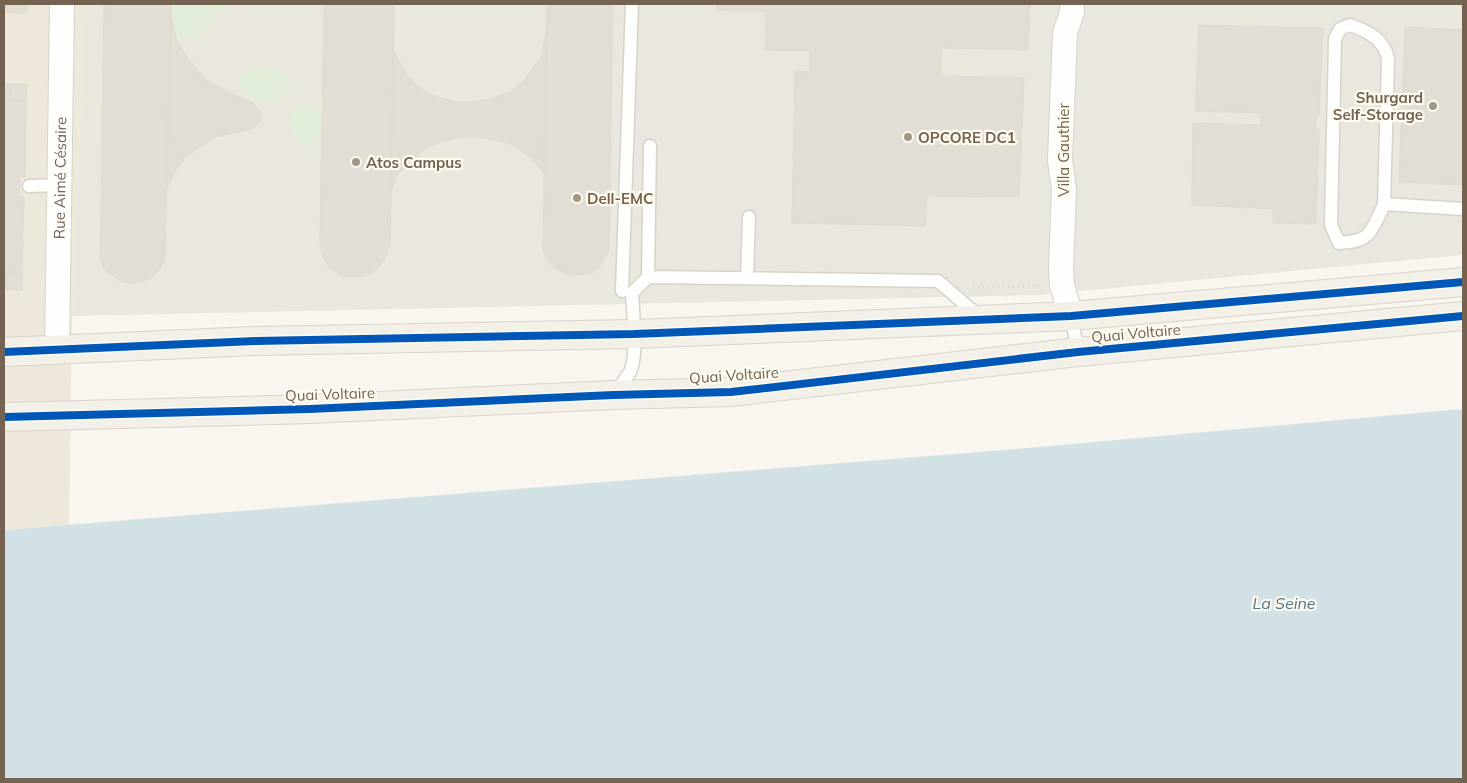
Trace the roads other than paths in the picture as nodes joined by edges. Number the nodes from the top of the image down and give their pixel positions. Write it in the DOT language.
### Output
graph roads {
  1 [pos="62,4"];
  2 [pos="632,4"];
  3 [pos="1072,4"];
  4 [pos="650,146"];
  5 [pos="29,186"];
  6 [pos="60,186"];
  7 [pos="1384,204"];
  8 [pos="1463,209"];
  9 [pos="749,217"];
  10 [pos="648,277"];
  11 [pos="747,278"];
  12 [pos="1463,282"];
  13 [pos="622,291"];
  14 [pos="1071,316"];
  15 [pos="1463,316"];
  16 [pos="984,320"];
  17 [pos="634,334"];
  18 [pos="56,350"];
  19 [pos="4,352"];
  20 [pos="1078,352"];
  21 [pos="613,395"];
  22 [pos="4,416"];
  1 -- 6 [label="street, Rue Aimé Césaire"];
  2 -- 13 [label="lane"];
  3 -- 14 [label="street, Villa Gauthier"];
  4 -- 10 [label="lane"];
  5 -- 6 [label="lane"];
  6 -- 18 [label="street, Rue Aimé Césaire"];
  7 -- 7 [label="lane"];
  7 -- 8 [label="lane"];
  9 -- 11 [label="lane"];
  10 -- 11 [label="lane"];
  10 -- 17 [label="lane"];
  11 -- 16 [label="lane"];
  12 -- 14 [label="main road, Quai Voltaire"];
  14 -- 16 [label="main road, Quai Voltaire"];
  14 -- 20 [label="lane"];
  15 -- 20 [label="main road, Quai Voltaire"];
  16 -- 17 [label="main road, Quai Voltaire"];
  17 -- 18 [label="main road, Quai Voltaire"];
  17 -- 21 [label="lane"];
  18 -- 19 [label="main road, Quai Voltaire"];
  20 -- 21 [label="main road, Quai Voltaire"];
  21 -- 22 [label="main road, Quai Voltaire"];
}
